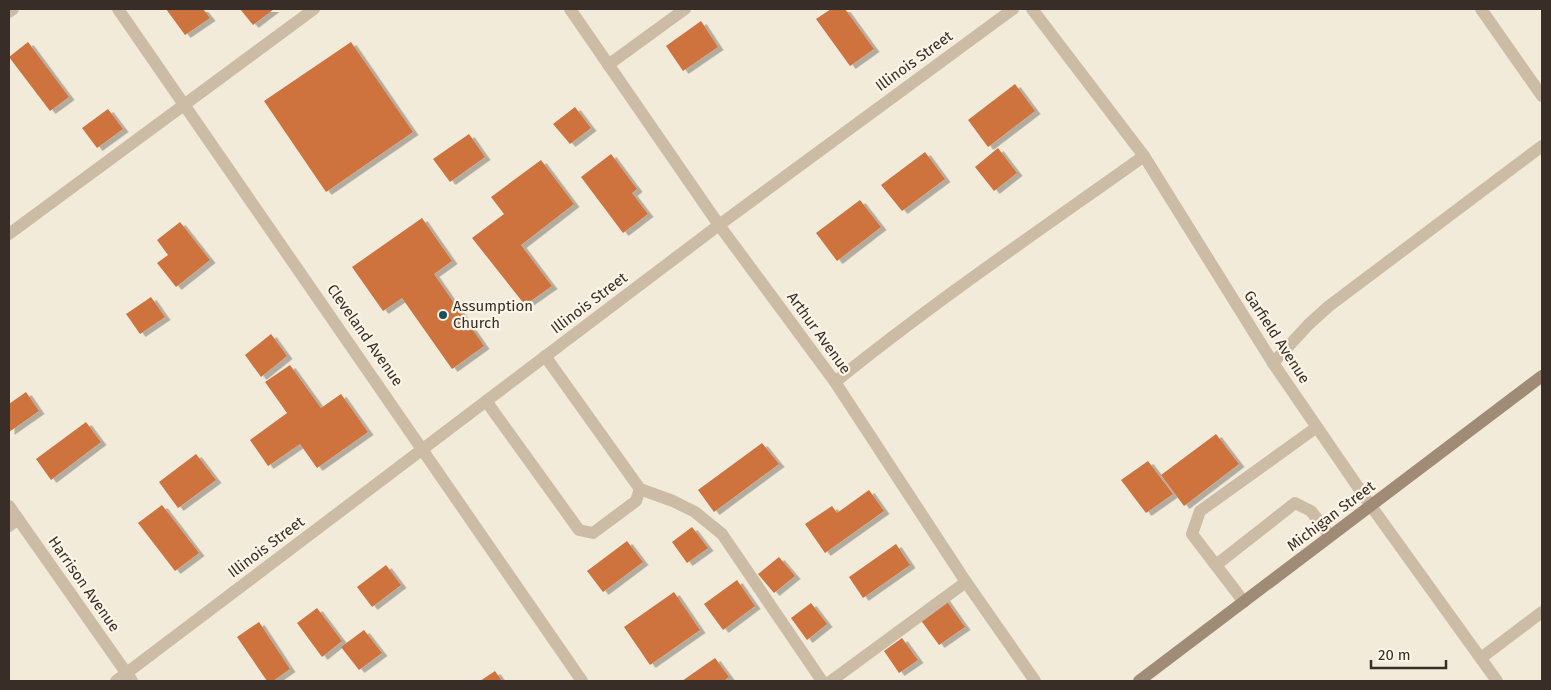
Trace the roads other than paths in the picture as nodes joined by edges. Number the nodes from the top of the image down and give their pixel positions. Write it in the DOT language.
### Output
graph roads {
  1 [pos="13,9"];
  2 [pos="118,9"];
  3 [pos="314,9"];
  4 [pos="570,9"];
  5 [pos="685,9"];
  6 [pos="1013,9"];
  7 [pos="1032,9"];
  8 [pos="1481,9"];
  9 [pos="9,12"];
  10 [pos="608,65"];
  11 [pos="1542,96"];
  12 [pos="185,105"];
  13 [pos="1542,146"];
  14 [pos="1144,156"];
  15 [pos="719,225"];
  16 [pos="9,234"];
  17 [pos="545,356"];
  18 [pos="1273,363"];
  19 [pos="1542,376"];
  20 [pos="835,382"];
  21 [pos="486,401"];
  22 [pos="1317,427"];
  23 [pos="423,448"];
  24 [pos="640,488"];
  25 [pos="9,506"];
  26 [pos="1371,506"];
  27 [pos="13,522"];
  28 [pos="1330,536"];
  29 [pos="1216,565"];
  30 [pos="966,582"];
  31 [pos="1244,602"];
  32 [pos="1542,612"];
  33 [pos="1481,658"];
  34 [pos="125,679"];
  35 [pos="582,681"];
  36 [pos="822,681"];
  37 [pos="831,681"];
  38 [pos="1035,681"];
  39 [pos="1139,681"];
  40 [pos="1497,681"];
  1 -- 9 [label="street"];
  2 -- 12 [label="street, Cleveland Avenue"];
  3 -- 12 [label="street"];
  4 -- 10 [label="street, Arthur Avenue"];
  5 -- 10 [label="street"];
  6 -- 15 [label="street, Illinois Street"];
  7 -- 14 [label="street, Garfield Avenue"];
  8 -- 11 [label="street"];
  10 -- 15 [label="street, Arthur Avenue"];
  12 -- 16 [label="street"];
  12 -- 23 [label="street, Cleveland Avenue"];
  13 -- 18 [label="street"];
  14 -- 18 [label="street, Garfield Avenue"];
  14 -- 20 [label="street"];
  15 -- 17 [label="street, Illinois Street"];
  15 -- 20 [label="street, Arthur Avenue"];
  17 -- 21 [label="street, Illinois Street"];
  17 -- 24 [label="street"];
  18 -- 22 [label="street, Garfield Avenue"];
  19 -- 26 [label="street, Michigan Street"];
  20 -- 30 [label="street, Arthur Avenue"];
  21 -- 23 [label="street, Illinois Street"];
  21 -- 24 [label="street"];
  22 -- 26 [label="street, Garfield Avenue"];
  22 -- 29 [label="street"];
  23 -- 34 [label="street, Illinois Street"];
  23 -- 35 [label="street, Cleveland Avenue"];
  24 -- 36 [label="street"];
  25 -- 27 [label="street, Harrison Avenue"];
  26 -- 28 [label="street, Michigan Street"];
  26 -- 33 [label="street, Garfield Avenue"];
  27 -- 34 [label="street, Harrison Avenue"];
  28 -- 29 [label="street"];
  28 -- 31 [label="street, Michigan Street"];
  29 -- 31 [label="street"];
  30 -- 37 [label="street"];
  30 -- 38 [label="street, Arthur Avenue"];
  31 -- 39 [label="street, Michigan Street"];
  32 -- 33 [label="street"];
  33 -- 40 [label="street, Garfield Avenue"];
}
